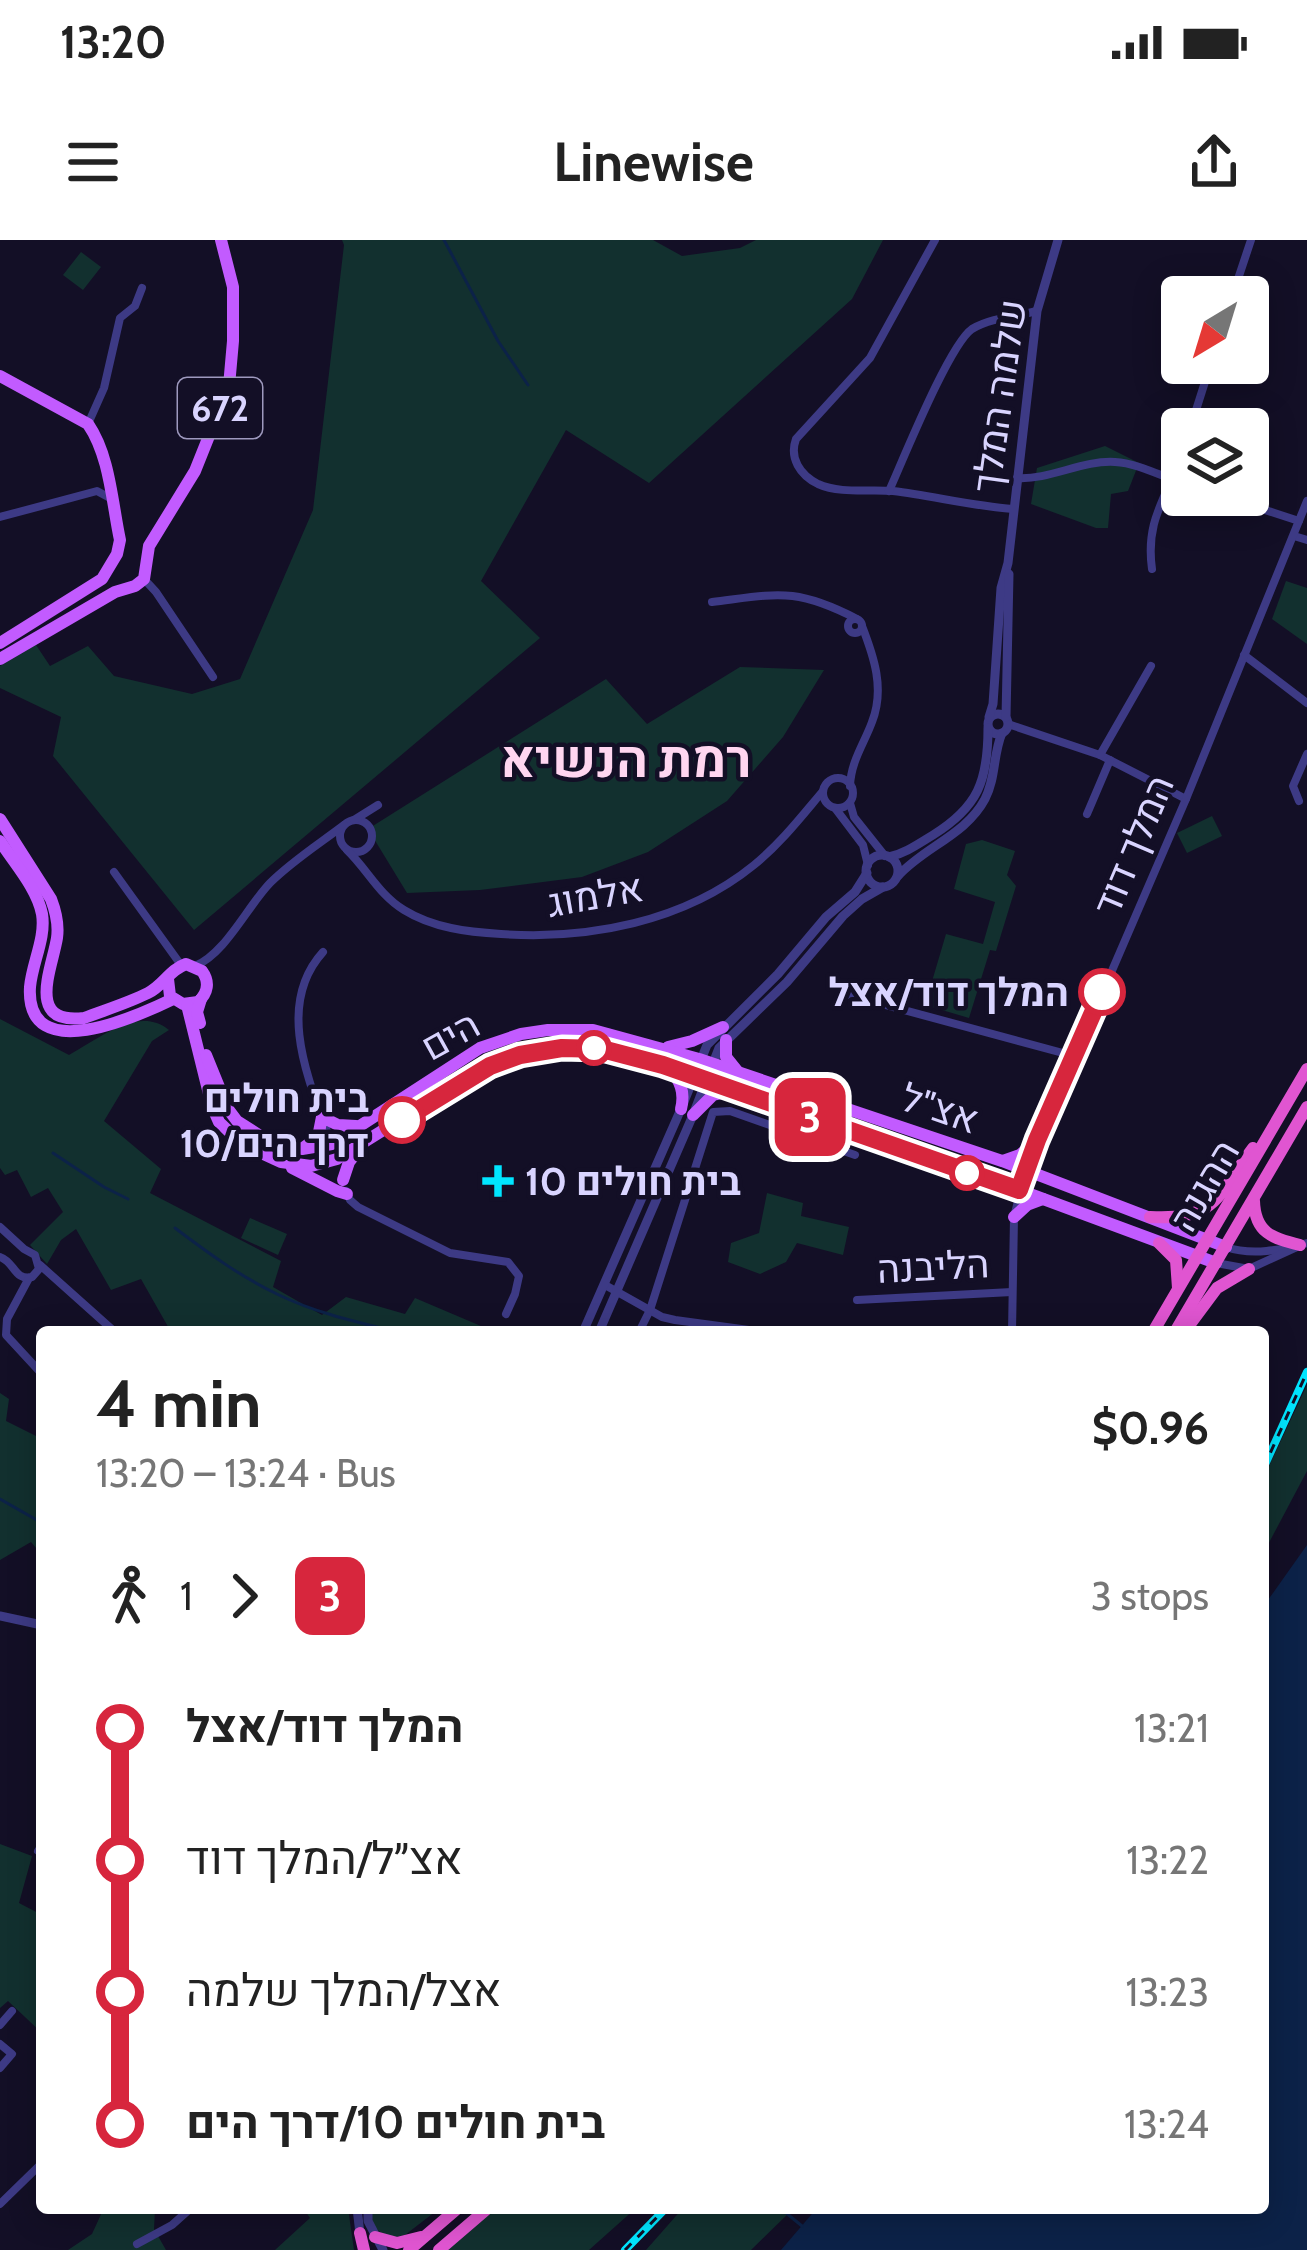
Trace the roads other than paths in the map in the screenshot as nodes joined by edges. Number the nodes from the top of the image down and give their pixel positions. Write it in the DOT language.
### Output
graph roads {
  1 [pos="221,240"];
  2 [pos="934,240"];
  3 [pos="1058,240"];
  4 [pos="1251,240"];
  5 [pos="1239,276"];
  6 [pos="142,287"];
  7 [pos="1037,311"];
  8 [pos="0,376"];
  9 [pos="88,424"];
  10 [pos="1161,475"];
  11 [pos="1017,478"];
  12 [pos="889,491"];
  13 [pos="110,498"];
  14 [pos="1307,501"];
  15 [pos="1161,505"];
  16 [pos="1013,509"];
  17 [pos="1269,511"];
  18 [pos="0,517"];
  19 [pos="1299,521"];
  20 [pos="1294,536"];
  21 [pos="1307,540"];
  22 [pos="117,554"];
  23 [pos="145,561"];
  24 [pos="1008,563"];
  25 [pos="1152,569"];
  26 [pos="109,571"];
  27 [pos="144,579"];
  28 [pos="124,588"];
  29 [pos="712,602"];
  30 [pos="834,608"];
  31 [pos="860,622"];
  32 [pos="850,629"];
  33 [pos="0,643"];
  34 [pos="871,651"];
  35 [pos="1244,655"];
  36 [pos="0,659"];
  37 [pos="1151,666"];
  38 [pos="214,677"];
  39 [pos="1307,703"];
  40 [pos="989,723"];
  41 [pos="1005,725"];
  42 [pos="1307,754"];
  43 [pos="1105,757"];
  44 [pos="855,758"];
  45 [pos="834,779"];
  46 [pos="850,786"];
  47 [pos="823,791"];
  48 [pos="1186,799"];
  49 [pos="850,801"];
  50 [pos="1299,801"];
  51 [pos="832,807"];
  52 [pos="809,811"];
  53 [pos="1087,814"];
  54 [pos="0,819"];
  55 [pos="349,823"];
  56 [pos="371,830"];
  57 [pos="0,841"];
  58 [pos="345,848"];
  59 [pos="311,849"];
  60 [pos="367,849"];
  61 [pos="887,856"];
  62 [pos="867,869"];
  63 [pos="114,872"];
  64 [pos="898,876"];
  65 [pos="373,881"];
  66 [pos="883,887"];
  67 [pos="226,939"];
  68 [pos="322,952"];
  69 [pos="188,966"];
  70 [pos="168,980"];
  71 [pos="207,980"];
  72 [pos="841,993"];
  73 [pos="201,999"];
  74 [pos="180,1002"];
  75 [pos="724,1034"];
  76 [pos="662,1048"];
  77 [pos="1074,1056"];
  78 [pos="706,1062"];
  79 [pos="663,1065"];
  80 [pos="1307,1069"];
  81 [pos="739,1073"];
  82 [pos="700,1079"];
  83 [pos="734,1090"];
  84 [pos="1286,1104"];
  85 [pos="1307,1107"];
  86 [pos="687,1112"];
  87 [pos="322,1117"];
  88 [pos="362,1126"];
  89 [pos="1037,1140"];
  90 [pos="370,1141"];
  91 [pos="332,1144"];
  92 [pos="302,1149"];
  93 [pos="855,1155"];
  94 [pos="337,1159"];
  95 [pos="1002,1161"];
  96 [pos="281,1162"];
  97 [pos="1026,1170"];
  98 [pos="345,1187"];
  99 [pos="1019,1190"];
  100 [pos="1043,1199"];
  101 [pos="1254,1199"];
  102 [pos="1014,1217"];
  103 [pos="1150,1217"];
  104 [pos="0,1227"];
  105 [pos="1208,1239"];
  106 [pos="1159,1243"];
  107 [pos="1304,1244"];
  108 [pos="1226,1247"];
  109 [pos="29,1252"];
  110 [pos="1197,1256"];
  111 [pos="0,1257"];
  112 [pos="1216,1263"];
  113 [pos="40,1265"];
  114 [pos="13,1266"];
  115 [pos="1249,1269"];
  116 [pos="31,1277"];
  117 [pos="604,1285"];
  118 [pos="66,1288"];
  119 [pos="1178,1288"];
  120 [pos="617,1292"];
  121 [pos="1012,1292"];
  122 [pos="857,1300"];
  123 [pos="650,1310"];
  124 [pos="506,1314"];
  125 [pos="108,1326"];
  126 [pos="586,1326"];
  127 [pos="601,1326"];
  128 [pos="642,1326"];
  129 [pos="719,1326"];
  130 [pos="1012,1326"];
  131 [pos="1156,1326"];
  132 [pos="1183,1326"];
  133 [pos="1185,1326"];
  134 [pos="36,1367"];
  135 [pos="0,1616"];
  136 [pos="36,1624"];
  137 [pos="12,2011"];
  138 [pos="0,2025"];
  139 [pos="0,2044"];
  140 [pos="0,2068"];
  141 [pos="36,2169"];
  142 [pos="0,2186"];
  143 [pos="15,2191"];
  144 [pos="0,2204"];
  145 [pos="184,2214"];
  146 [pos="358,2214"];
  147 [pos="368,2214"];
  148 [pos="451,2214"];
  149 [pos="481,2214"];
  150 [pos="360,2233"];
  151 [pos="428,2234"];
  152 [pos="137,2244"];
  153 [pos="369,2246"];
  154 [pos="383,2250"];
  155 [pos="409,2250"];
  156 [pos="439,2250"];
  1 -- 23 [label="main road, 672"];
  2 -- 12 [label="street"];
  3 -- 7 [label="street, שלמה המלך"];
  4 -- 5 [label="street"];
  6 -- 9 [label="street"];
  7 -- 11 [label="street, שלמה המלך"];
  7 -- 12 [label="street"];
  8 -- 9 [label="main road"];
  9 -- 13 [label="main road"];
  10 -- 11 [label="street"];
  11 -- 16 [label="street, שלמה המלך"];
  12 -- 16 [label="street"];
  13 -- 18 [label="street"];
  13 -- 22 [label="main road"];
  14 -- 19 [label="street, המלך דוד"];
  15 -- 25 [label="street"];
  16 -- 24 [label="street, שלמה המלך"];
  17 -- 19 [label="street"];
  19 -- 20 [label="street, המלך דוד"];
  20 -- 21 [label="street"];
  20 -- 35 [label="street, המלך דוד"];
  22 -- 23 [label="main road"];
  22 -- 26 [label="main road"];
  23 -- 27 [label="main road, 672"];
  24 -- 40 [label="street, שלמה המלך"];
  24 -- 41 [label="street, שלמה המלך"];
  26 -- 28 [label="main road"];
  26 -- 33 [label="main road"];
  27 -- 28 [label="main road"];
  27 -- 38 [label="street"];
  28 -- 36 [label="main road"];
  29 -- 30 [label="street"];
  30 -- 31 [label="street"];
  30 -- 32 [label="street"];
  31 -- 32 [label="street"];
  31 -- 34 [label="street"];
  32 -- 34 [label="street"];
  34 -- 44 [label="street"];
  35 -- 39 [label="street"];
  35 -- 48 [label="street, המלך דוד"];
  37 -- 43 [label="street"];
  40 -- 41 [label="street"];
  40 -- 41 [label="street"];
  40 -- 61 [label="street, שלמה המלך"];
  41 -- 43 [label="street"];
  41 -- 64 [label="street, שלמה המלך"];
  42 -- 50 [label="street"];
  43 -- 48 [label="street"];
  43 -- 53 [label="street"];
  44 -- 45 [label="street"];
  44 -- 46 [label="street"];
  45 -- 46 [label="street"];
  45 -- 47 [label="street"];
  46 -- 49 [label="street"];
  47 -- 51 [label="street"];
  47 -- 52 [label="street, אלמוג"];
  48 -- 77 [label="street, המלך דוד"];
  49 -- 51 [label="street"];
  49 -- 61 [label="street"];
  51 -- 52 [label="street"];
  51 -- 62 [label="street"];
  52 -- 65 [label="street, אלמוג"];
  54 -- 70 [label="main road"];
  55 -- 56 [label="street"];
  55 -- 56 [label="street"];
  55 -- 58 [label="street"];
  55 -- 59 [label="street"];
  56 -- 60 [label="street"];
  57 -- 74 [label="main road"];
  58 -- 59 [label="street"];
  58 -- 60 [label="street"];
  58 -- 65 [label="street, אלמוג"];
  59 -- 67 [label="street"];
  60 -- 65 [label="street"];
  61 -- 62 [label="street"];
  61 -- 64 [label="street"];
  62 -- 66 [label="street"];
  62 -- 75 [label="street"];
  63 -- 69 [label="street"];
  64 -- 66 [label="street"];
  66 -- 75 [label="street"];
  67 -- 69 [label="street"];
  67 -- 71 [label="street"];
  68 -- 87 [label="street"];
  69 -- 70 [label="main road"];
  69 -- 71 [label="main road"];
  70 -- 74 [label="main road"];
  71 -- 73 [label="main road"];
  72 -- 77 [label="street"];
  73 -- 74 [label="main road"];
  73 -- 92 [label="main road, הים"];
  74 -- 96 [label="main road"];
  75 -- 76 [label="main road"];
  75 -- 78 [label="street"];
  75 -- 81 [label="main road"];
  76 -- 78 [label="main road, הים"];
  76 -- 88 [label="main road, הים"];
  77 -- 89 [label="street, המלך דוד"];
  78 -- 81 [label="main road, אצ\"ל"];
  78 -- 82 [label="street"];
  79 -- 82 [label="main road, הים"];
  79 -- 86 [label="main road"];
  79 -- 90 [label="main road, הים"];
  80 -- 84 [label="highway, ההגנה"];
  81 -- 95 [label="main road, אצ\"ל"];
  82 -- 83 [label="main road, אצ\"ל"];
  82 -- 86 [label="street"];
  83 -- 86 [label="main road"];
  83 -- 99 [label="main road, אצ\"ל"];
  84 -- 103 [label="highway"];
  84 -- 105 [label="highway, ההגנה"];
  85 -- 101 [label="highway, ההגנה"];
  86 -- 117 [label="street"];
  86 -- 120 [label="street"];
  87 -- 88 [label="main road"];
  87 -- 91 [label="street"];
  87 -- 92 [label="main road"];
  88 -- 91 [label="main road, הים"];
  89 -- 95 [label="main road"];
  89 -- 97 [label="street, המלך דוד"];
  90 -- 94 [label="main road, הים"];
  90 -- 98 [label="main road"];
  91 -- 92 [label="main road, הים"];
  91 -- 94 [label="street"];
  93 -- 123 [label="street, אצ\"ל"];
  94 -- 96 [label="main road, הים"];
  94 -- 98 [label="street"];
  95 -- 97 [label="main road, אצ\"ל"];
  96 -- 98 [label="main road"];
  97 -- 99 [label="street, המלך דוד"];
  97 -- 103 [label="main road, אצ\"ל"];
  98 -- 124 [label="street"];
  99 -- 100 [label="main road, אצ\"ל"];
  99 -- 102 [label="street, המלך דוד"];
  100 -- 102 [label="main road"];
  100 -- 106 [label="main road, אצ\"ל"];
  101 -- 107 [label="highway"];
  101 -- 108 [label="highway, ההגנה"];
  102 -- 121 [label="street, המלך דוד"];
  103 -- 105 [label="main road, אצ\"ל"];
  104 -- 109 [label="street"];
  105 -- 108 [label="main road, אצ\"ל"];
  105 -- 110 [label="highway, ההגנה"];
  106 -- 110 [label="main road, אצ\"ל"];
  106 -- 119 [label="highway"];
  107 -- 108 [label="street"];
  107 -- 115 [label="street"];
  108 -- 112 [label="highway, ההגנה"];
  109 -- 113 [label="street"];
  109 -- 114 [label="street"];
  110 -- 112 [label="main road, אצ\"ל"];
  110 -- 119 [label="highway, ההגנה"];
  111 -- 114 [label="street"];
  112 -- 115 [label="street"];
  112 -- 132 [label="highway, ההגנה"];
  113 -- 116 [label="street"];
  113 -- 118 [label="street"];
  114 -- 116 [label="street"];
  115 -- 133 [label="highway"];
  116 -- 118 [label="street"];
  116 -- 134 [label="street"];
  117 -- 120 [label="street"];
  117 -- 126 [label="street"];
  118 -- 125 [label="street"];
  119 -- 131 [label="highway, ההגנה"];
  120 -- 123 [label="street"];
  120 -- 127 [label="street"];
  121 -- 122 [label="street, הליבנה"];
  121 -- 130 [label="street, המלך דוד"];
  123 -- 128 [label="street"];
  123 -- 129 [label="street"];
  135 -- 136 [label="street"];
  137 -- 138 [label="street"];
  139 -- 140 [label="street"];
  141 -- 143 [label="street"];
  142 -- 143 [label="street"];
  143 -- 144 [label="street"];
  145 -- 152 [label="street"];
  146 -- 150 [label="street"];
  147 -- 153 [label="street"];
  148 -- 151 [label="highway"];
  149 -- 156 [label="highway"];
  150 -- 153 [label="highway"];
  151 -- 153 [label="highway"];
  151 -- 155 [label="highway"];
  153 -- 154 [label="street"];
}
